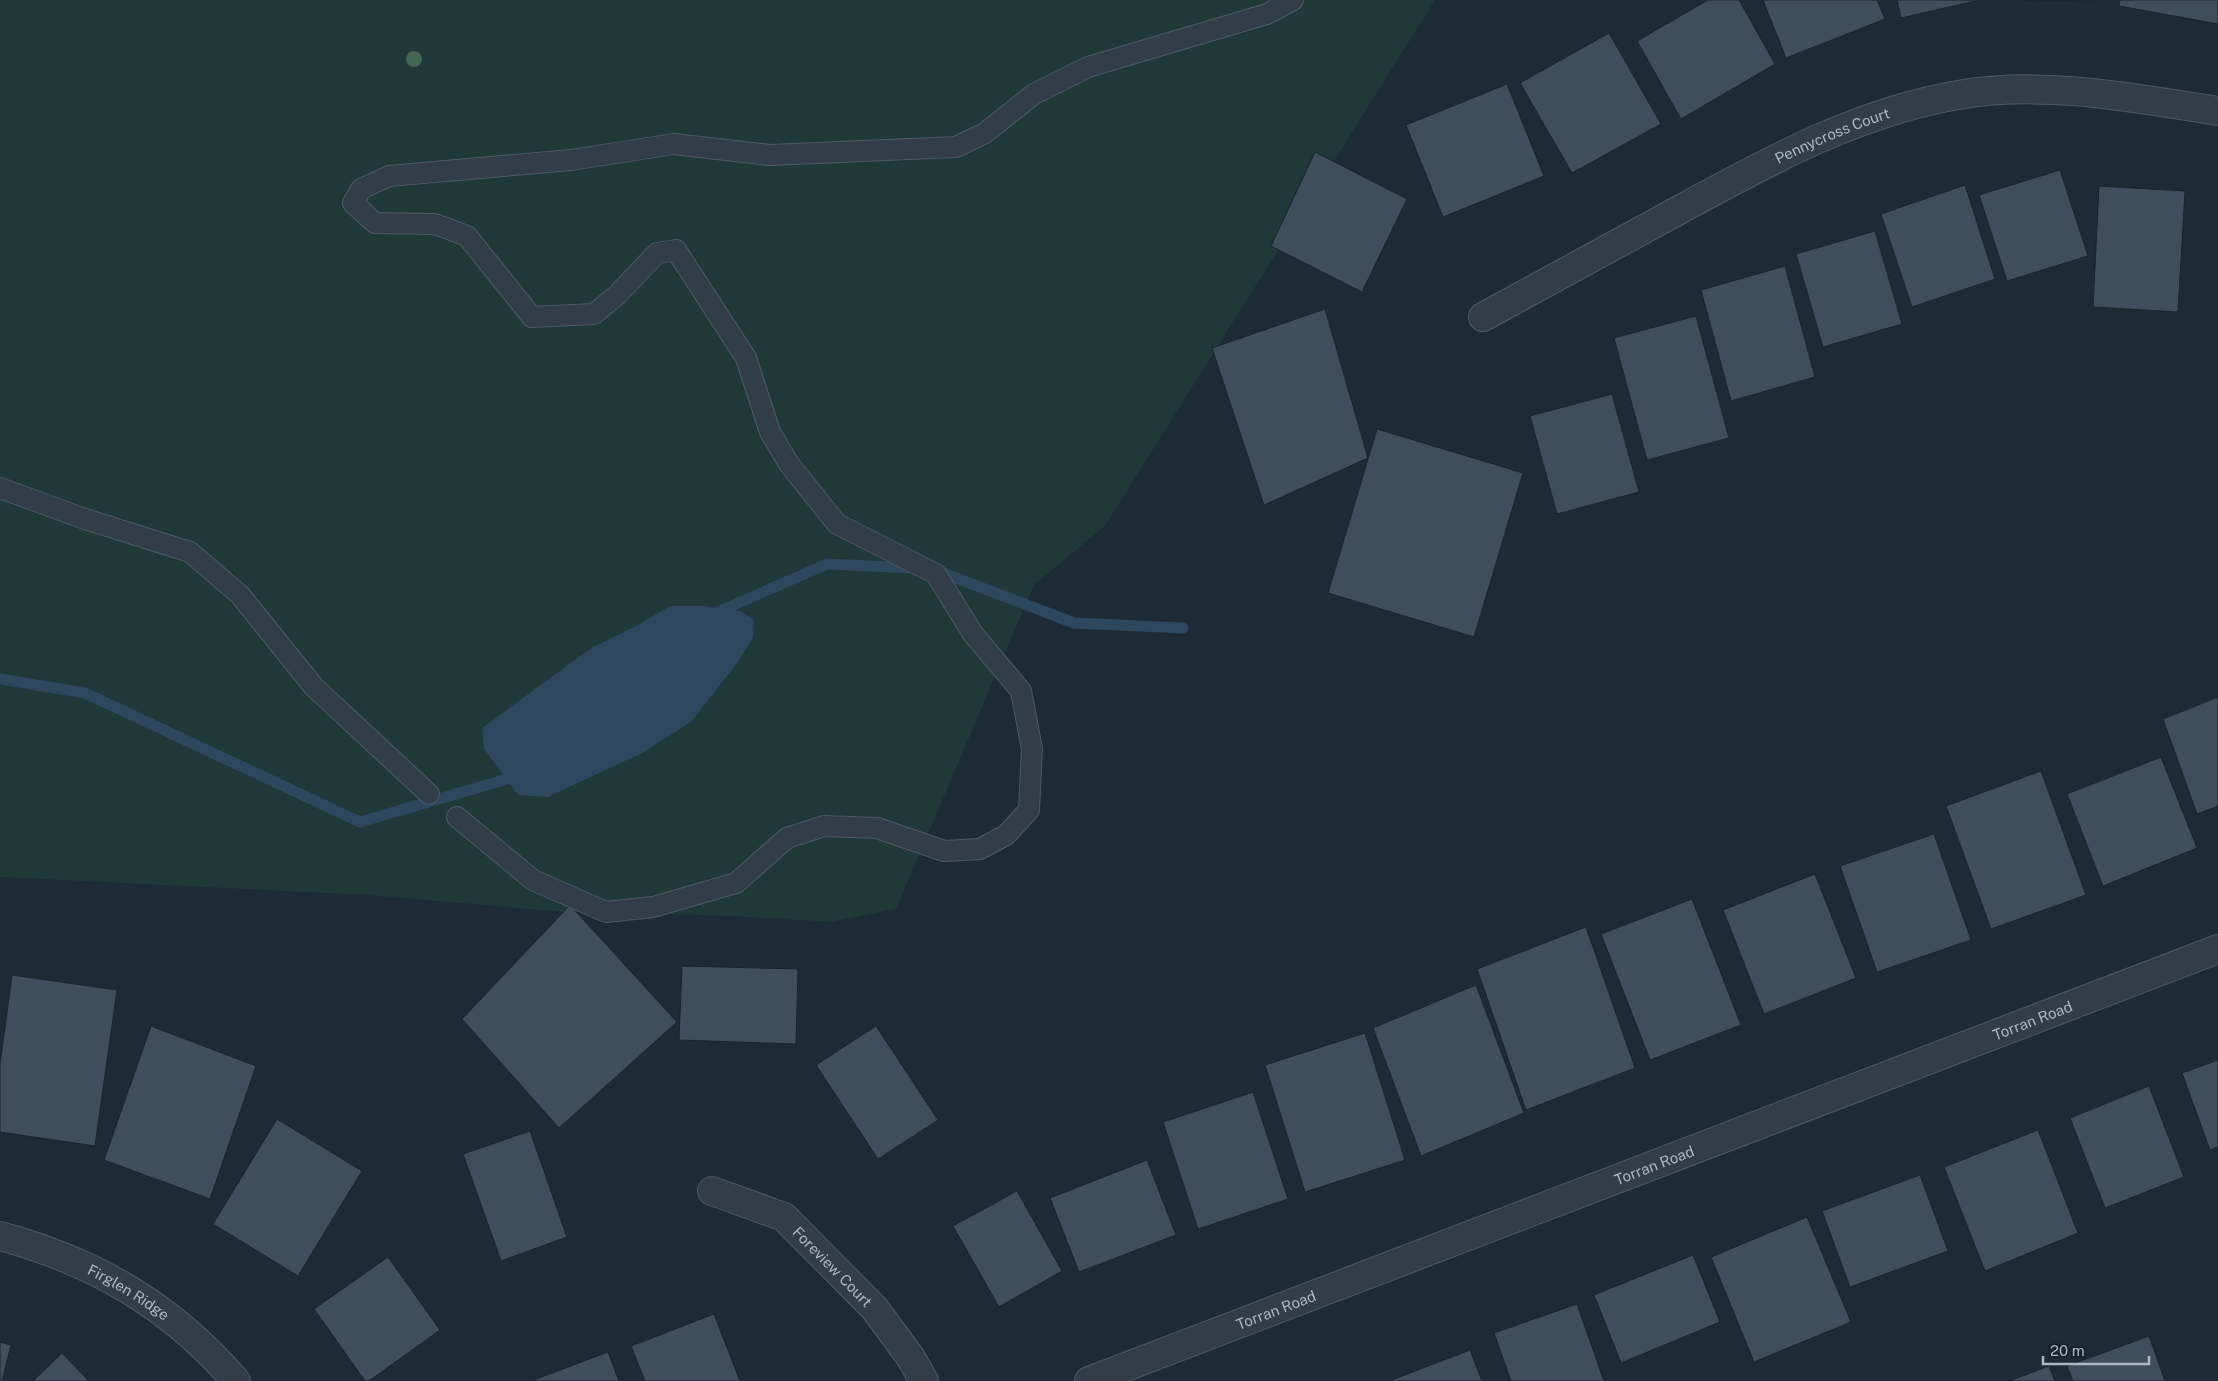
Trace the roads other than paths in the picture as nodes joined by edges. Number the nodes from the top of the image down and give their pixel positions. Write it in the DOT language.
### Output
graph roads {
  1 [pos="1293,0"];
  2 [pos="2218,111"];
  3 [pos="1483,317"];
  4 [pos="0,488"];
  5 [pos="429,794"];
  6 [pos="457,817"];
  7 [pos="2218,949"];
  8 [pos="712,1191"];
  9 [pos="0,1236"];
  10 [pos="236,1381"];
  11 [pos="924,1381"];
  12 [pos="1089,1381"];
  1 -- 6 [label="lane"];
  2 -- 3 [label="street, Pennycross Court"];
  4 -- 5 [label="lane"];
  7 -- 12 [label="street, Torran Road"];
  8 -- 11 [label="street, Foreview Court"];
  9 -- 10 [label="street, Firglen Ridge"];
}
